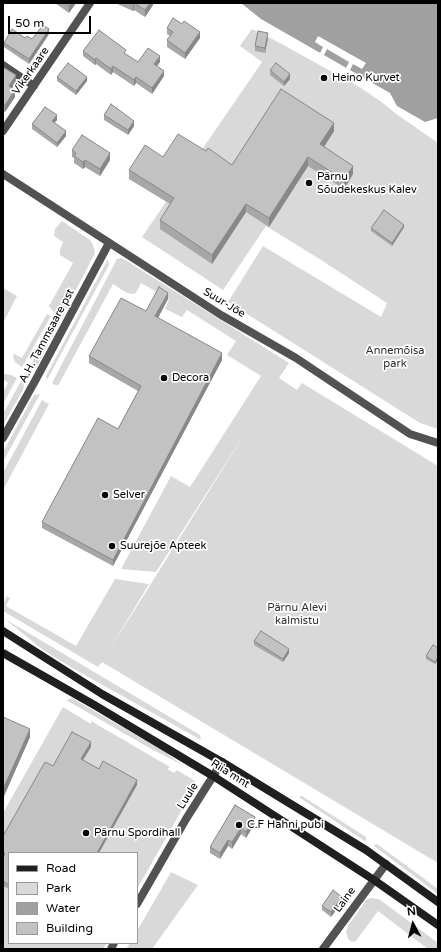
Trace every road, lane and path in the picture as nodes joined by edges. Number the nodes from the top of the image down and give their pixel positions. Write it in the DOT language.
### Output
graph roads {
  1 [pos="90,3"];
  2 [pos="3,65"];
  3 [pos="34,86"];
  4 [pos="3,131"];
  5 [pos="3,174"];
  6 [pos="109,243"];
  7 [pos="3,438"];
  8 [pos="438,443"];
  9 [pos="3,631"];
  10 [pos="3,653"];
  11 [pos="222,762"];
  12 [pos="213,776"];
  13 [pos="386,864"];
  14 [pos="374,880"];
  15 [pos="138,902"];
  16 [pos="438,902"];
  17 [pos="438,925"];
  18 [pos="323,949"];
  1 -- 3 [label="street, Vikerkaare"];
  2 -- 3 [label="street"];
  3 -- 4 [label="street, Vikerkaare"];
  5 -- 6 [label="street, Suur-Jõe"];
  6 -- 7 [label="street, A.H. Tammsaare pst"];
  6 -- 8 [label="street, Suur-Jõe"];
  9 -- 11 [label="main road, Riia mnt"];
  10 -- 12 [label="main road, Riia mnt"];
  11 -- 12 [label="street, Luule"];
  11 -- 13 [label="main road, Riia mnt"];
  12 -- 14 [label="main road, Riia mnt"];
  12 -- 15 [label="street, Luule"];
  13 -- 14 [label="street, Laine"];
  13 -- 16 [label="main road, Riia mnt"];
  14 -- 17 [label="main road, Riia mnt"];
  14 -- 18 [label="street, Laine"];
}
